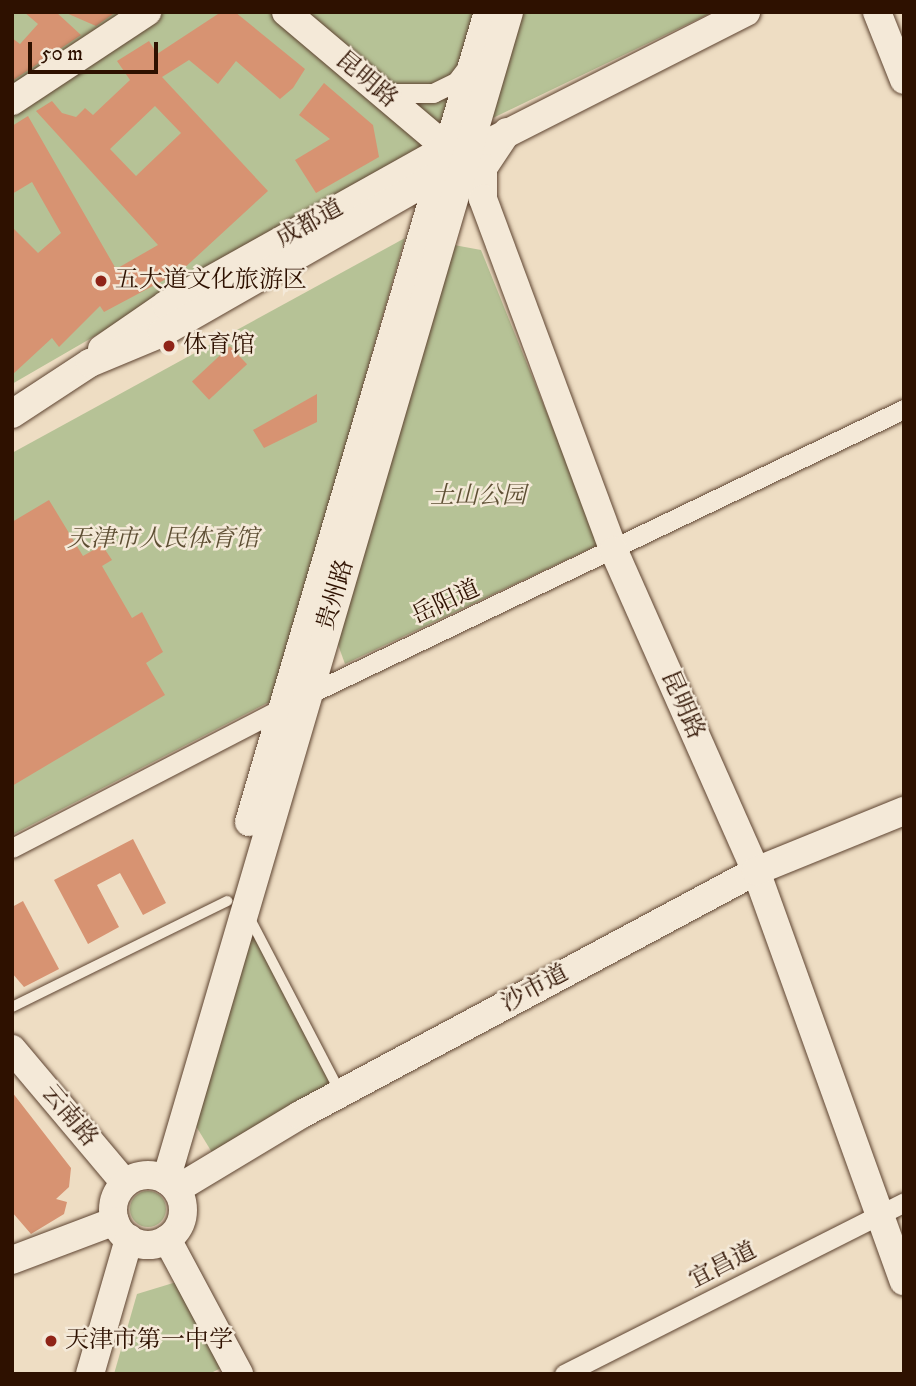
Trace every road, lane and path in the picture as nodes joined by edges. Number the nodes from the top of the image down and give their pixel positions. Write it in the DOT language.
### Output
graph roads {
  1 [pos="147,12"];
  2 [pos="286,12"];
  3 [pos="488,12"];
  4 [pos="509,12"];
  5 [pos="746,12"];
  6 [pos="877,12"];
  7 [pos="474,59"];
  8 [pos="904,80"];
  9 [pos="383,93"];
  10 [pos="12,101"];
  11 [pos="507,132"];
  12 [pos="452,160"];
  13 [pos="373,212"];
  14 [pos="423,234"];
  15 [pos="90,363"];
  16 [pos="904,409"];
  17 [pos="12,414"];
  18 [pos="614,551"];
  19 [pos="293,702"];
  20 [pos="904,811"];
  21 [pos="12,848"];
  22 [pos="756,871"];
  23 [pos="235,905"];
  24 [pos="12,1007"];
  25 [pos="12,1049"];
  26 [pos="340,1094"];
  27 [pos="154,1182"];
  28 [pos="893,1207"];
  29 [pos="139,1236"];
  30 [pos="12,1260"];
  31 [pos="904,1281"];
  32 [pos="233,1372"];
  33 [pos="90,1374"];
  34 [pos="109,1374"];
  35 [pos="564,1374"];
  1 -- 10 [label="street"];
  2 -- 9 [label="street, 昆明路"];
  3 -- 7 [label="street, 贵州路"];
  4 -- 12 [label="street, 贵州路"];
  5 -- 11 [label="street, 成都道"];
  6 -- 8 [label="street"];
  7 -- 9 [label="street"];
  7 -- 12 [label="street, 贵州路"];
  9 -- 12 [label="street, 昆明路"];
  11 -- 12 [label="street, 成都道"];
  11 -- 18 [label="street, 昆明路"];
  12 -- 13 [label="street, 成都道"];
  12 -- 14 [label="street, 贵州路"];
  12 -- 15 [label="street, 成都道"];
  12 -- 19 [label="street, 贵州路"];
  13 -- 14 [label="street"];
  13 -- 15 [label="street, 成都道"];
  14 -- 19 [label="street, 贵州路"];
  15 -- 17 [label="street, 成都道"];
  16 -- 18 [label="street, 岳阳道"];
  18 -- 19 [label="street, 岳阳道"];
  18 -- 22 [label="street, 昆明路"];
  19 -- 21 [label="street, 岳阳道"];
  19 -- 23 [label="street, 贵州路"];
  20 -- 22 [label="street, 沙市道"];
  22 -- 26 [label="street, 沙市道"];
  22 -- 28 [label="street, 昆明路"];
  23 -- 24 [label="lane"];
  23 -- 26 [label="lane"];
  23 -- 27 [label="street, 贵州路"];
  25 -- 27 [label="street, 云南路"];
  26 -- 27 [label="street, 沙市道"];
  27 -- 29 [label="street, 贵州路"];
  27 -- 29 [label="street, 贵州路"];
  28 -- 31 [label="street, 昆明路"];
  28 -- 35 [label="street, 宜昌道"];
  29 -- 30 [label="street"];
  29 -- 32 [label="street"];
  29 -- 33 [label="street, 贵州路"];
  29 -- 34 [label="street, 贵州路"];
}
